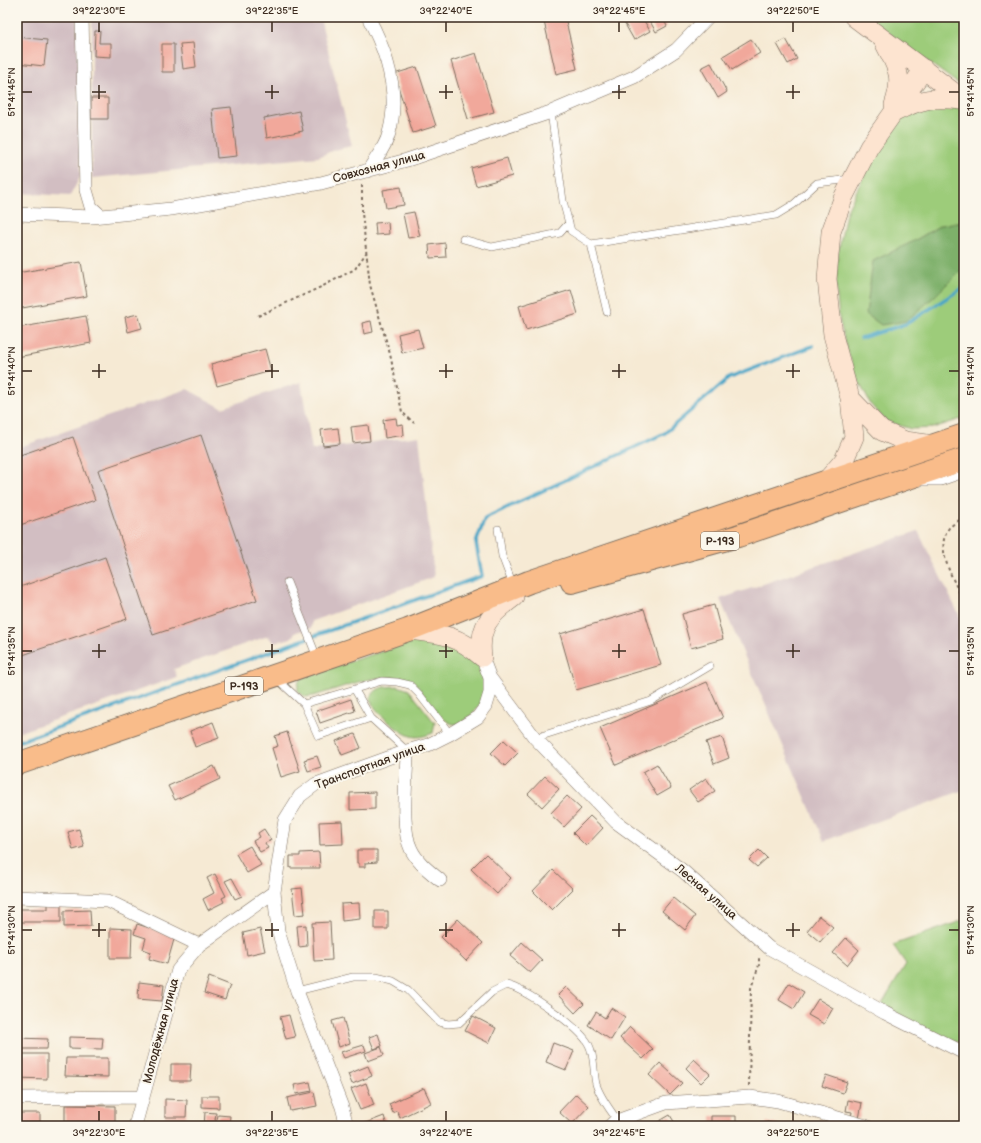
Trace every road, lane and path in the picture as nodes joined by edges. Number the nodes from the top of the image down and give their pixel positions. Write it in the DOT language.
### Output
graph roads {
  1 [pos="82,17"];
  2 [pos="368,17"];
  3 [pos="708,17"];
  4 [pos="854,17"];
  5 [pos="882,38"];
  6 [pos="924,69"];
  7 [pos="964,100"];
  8 [pos="551,112"];
  9 [pos="892,114"];
  10 [pos="368,171"];
  11 [pos="853,179"];
  12 [pos="86,190"];
  13 [pos="17,214"];
  14 [pos="69,216"];
  15 [pos="101,216"];
  16 [pos="569,223"];
  17 [pos="462,239"];
  18 [pos="591,244"];
  19 [pos="366,252"];
  20 [pos="607,312"];
  21 [pos="258,316"];
  22 [pos="850,398"];
  23 [pos="414,423"];
  24 [pos="964,435"];
  25 [pos="934,445"];
  26 [pos="964,459"];
  27 [pos="964,474"];
  28 [pos="826,480"];
  29 [pos="902,481"];
  30 [pos="964,516"];
  31 [pos="498,529"];
  32 [pos="287,582"];
  33 [pos="514,592"];
  34 [pos="964,602"];
  35 [pos="408,630"];
  36 [pos="482,658"];
  37 [pos="318,661"];
  38 [pos="710,666"];
  39 [pos="274,676"];
  40 [pos="490,678"];
  41 [pos="355,690"];
  42 [pos="304,704"];
  43 [pos="371,718"];
  44 [pos="450,734"];
  45 [pos="535,738"];
  46 [pos="407,751"];
  47 [pos="17,764"];
  48 [pos="440,880"];
  49 [pos="274,892"];
  50 [pos="17,898"];
  51 [pos="758,938"];
  52 [pos="199,945"];
  53 [pos="297,991"];
  54 [pos="964,1053"];
  55 [pos="17,1098"];
  56 [pos="143,1098"];
  57 [pos="750,1098"];
  58 [pos="614,1124"];
  59 [pos="135,1126"];
  60 [pos="347,1126"];
  61 [pos="866,1126"];
  1 -- 12 [label="street"];
  2 -- 10 [label="street"];
  3 -- 8 [label="street, Совхозная улица"];
  4 -- 5 [label="street"];
  5 -- 6 [label="street"];
  5 -- 9 [label="street"];
  6 -- 7 [label="street"];
  6 -- 9 [label="street"];
  7 -- 9 [label="street"];
  8 -- 10 [label="street, Совхозная улица"];
  8 -- 16 [label="lane"];
  9 -- 11 [label="street"];
  10 -- 15 [label="street, Совхозная улица"];
  10 -- 19 [label="path"];
  11 -- 18 [label="lane"];
  11 -- 22 [label="street"];
  12 -- 14 [label="street"];
  12 -- 15 [label="street"];
  13 -- 14 [label="street, Совхозная улица"];
  14 -- 15 [label="street, Совхозная улица"];
  16 -- 17 [label="lane"];
  16 -- 18 [label="lane"];
  18 -- 20 [label="lane"];
  19 -- 21 [label="path"];
  19 -- 23 [label="path"];
  22 -- 25 [label="street"];
  22 -- 28 [label="street"];
  24 -- 25 [label="highway, Р-193"];
  25 -- 28 [label="highway, Р-193"];
  26 -- 29 [label="highway, Р-193"];
  27 -- 29 [label="lane"];
  28 -- 33 [label="highway, Р-193"];
  29 -- 33 [label="highway, Р-193"];
  30 -- 34 [label="path"];
  31 -- 33 [label="lane"];
  32 -- 37 [label="lane"];
  33 -- 35 [label="highway, Р-193"];
  33 -- 36 [label="street"];
  35 -- 36 [label="street"];
  35 -- 37 [label="highway, Р-193"];
  36 -- 40 [label="street, Транспортная улица"];
  37 -- 39 [label="highway, Р-193"];
  38 -- 45 [label="lane"];
  39 -- 42 [label="lane"];
  39 -- 47 [label="highway, Р-193"];
  40 -- 44 [label="street, Транспортная улица"];
  40 -- 45 [label="street, Лесная улица"];
  41 -- 42 [label="lane"];
  41 -- 43 [label="lane"];
  41 -- 44 [label="lane"];
  42 -- 43 [label="lane"];
  43 -- 46 [label="lane"];
  44 -- 46 [label="street, Транспортная улица"];
  45 -- 51 [label="street, Лесная улица"];
  46 -- 48 [label="street"];
  46 -- 49 [label="street, Транспортная улица"];
  49 -- 52 [label="street, Молодёжная улица"];
  49 -- 53 [label="street, Транспортная улица"];
  50 -- 52 [label="street"];
  51 -- 54 [label="street, Лесная улица"];
  51 -- 57 [label="path"];
  52 -- 56 [label="street, Молодёжная улица"];
  53 -- 58 [label="lane"];
  53 -- 60 [label="street, Транспортная улица"];
  55 -- 56 [label="street, Молодёжная улица"];
  56 -- 59 [label="street, Молодёжная улица"];
  57 -- 58 [label="street"];
  57 -- 61 [label="street"];
}
